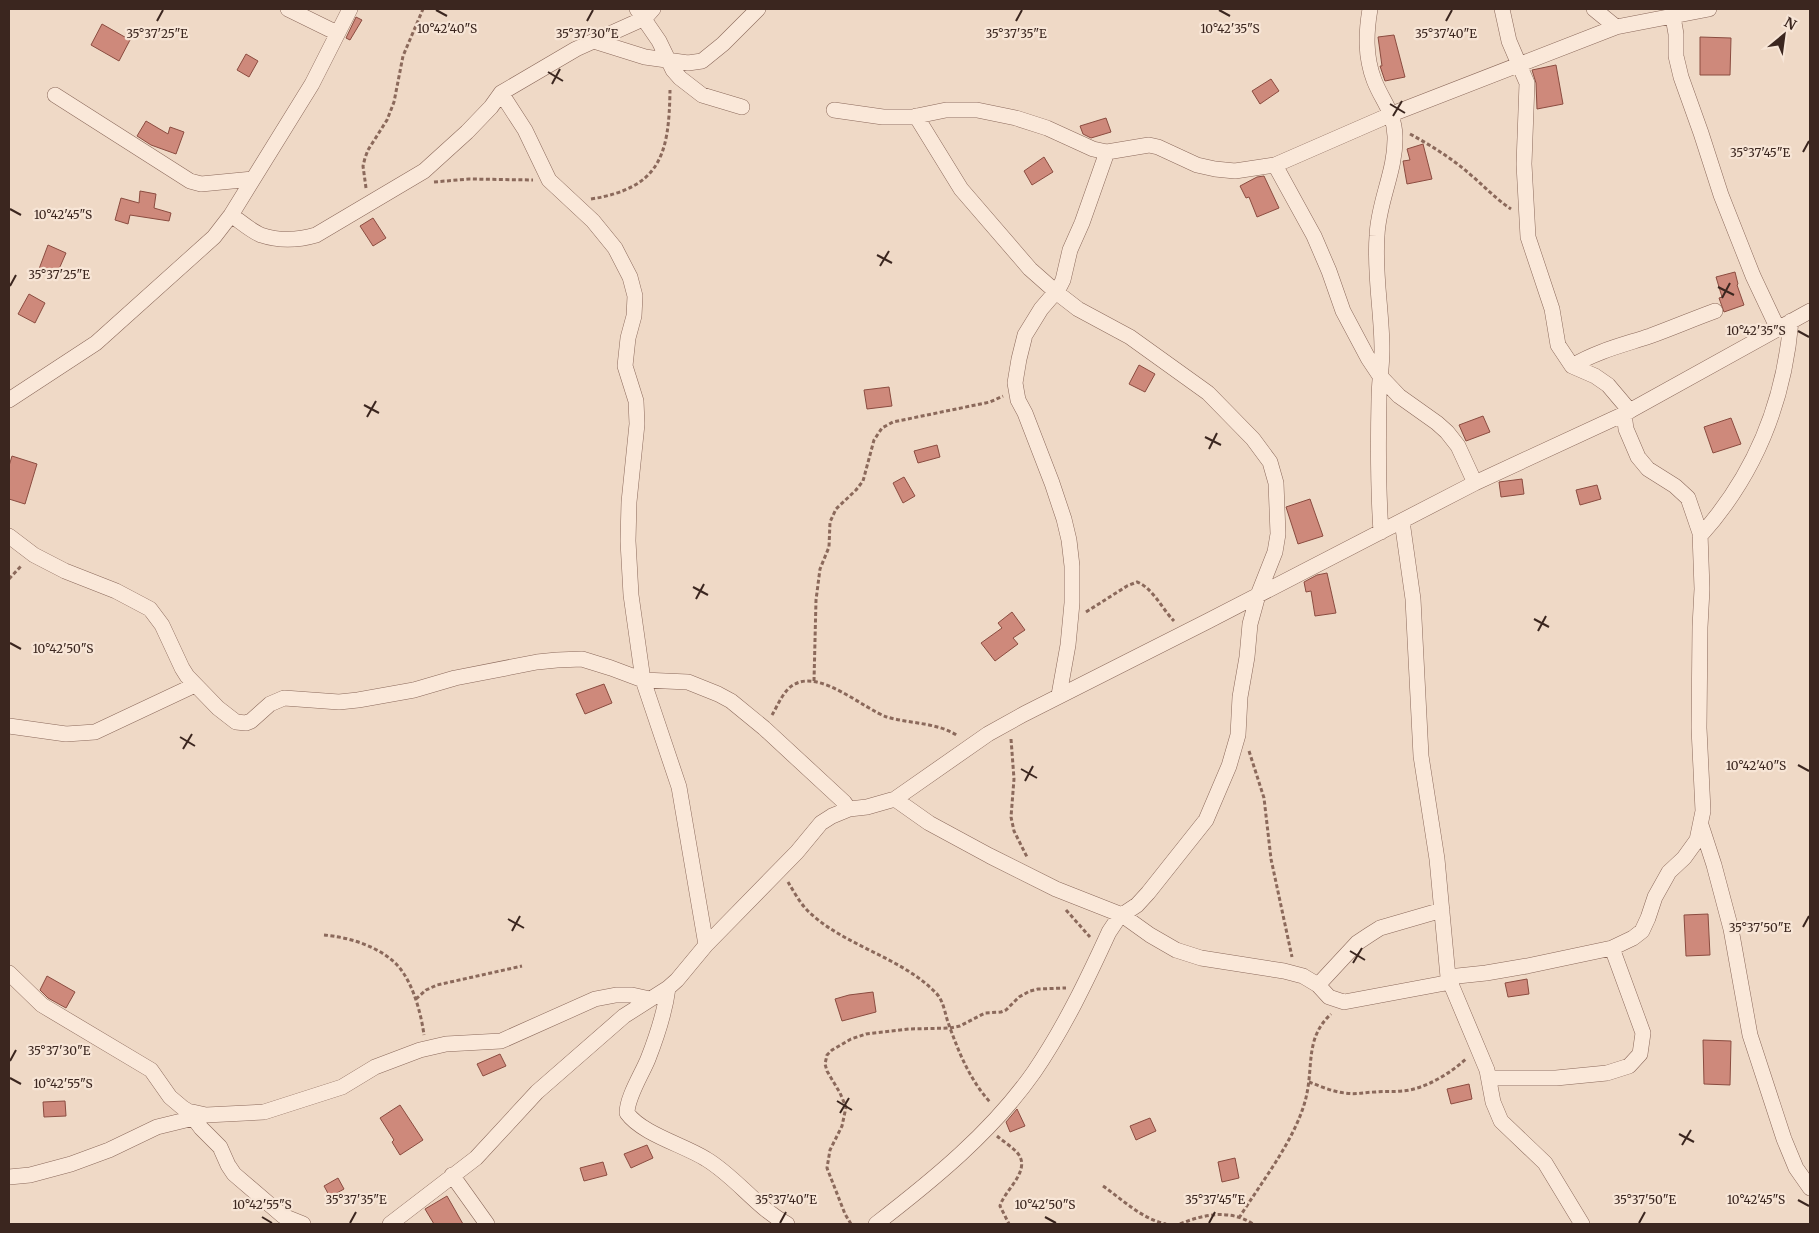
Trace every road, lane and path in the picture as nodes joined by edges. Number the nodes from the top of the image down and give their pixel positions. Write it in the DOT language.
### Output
graph roads {
  1 [pos="288,9"];
  2 [pos="350,9"];
  3 [pos="423,9"];
  4 [pos="758,9"];
  5 [pos="1370,9"];
  6 [pos="1502,9"];
  7 [pos="1594,9"];
  8 [pos="1709,9"];
  9 [pos="1692,10"];
  10 [pos="645,12"];
  11 [pos="1673,17"];
  12 [pos="1616,27"];
  13 [pos="337,33"];
  14 [pos="594,41"];
  15 [pos="668,62"];
  16 [pos="1518,64"];
  17 [pos="501,93"];
  18 [pos="55,95"];
  19 [pos="742,107"];
  20 [pos="834,110"];
  21 [pos="916,116"];
  22 [pos="1393,119"];
  23 [pos="1107,152"];
  24 [pos="1275,165"];
  25 [pos="253,179"];
  26 [pos="409,180"];
  27 [pos="552,184"];
  28 [pos="588,199"];
  29 [pos="368,204"];
  30 [pos="231,215"];
  31 [pos="1527,219"];
  32 [pos="1056,292"];
  33 [pos="1715,310"];
  34 [pos="1810,311"];
  35 [pos="1791,321"];
  36 [pos="1778,329"];
  37 [pos="1572,366"];
  38 [pos="1380,376"];
  39 [pos="1015,391"];
  40 [pos="9,400"];
  41 [pos="1627,412"];
  42 [pos="1475,483"];
  43 [pos="1402,521"];
  44 [pos="1381,532"];
  45 [pos="9,536"];
  46 [pos="1700,536"];
  47 [pos="1258,595"];
  48 [pos="1070,621"];
  49 [pos="1185,632"];
  50 [pos="642,680"];
  51 [pos="814,681"];
  52 [pos="195,685"];
  53 [pos="1059,695"];
  54 [pos="1012,721"];
  55 [pos="9,726"];
  56 [pos="764,728"];
  57 [pos="972,746"];
  58 [pos="1249,749"];
  59 [pos="895,799"];
  60 [pos="849,808"];
  61 [pos="1701,825"];
  62 [pos="1030,861"];
  63 [pos="781,868"];
  64 [pos="1063,905"];
  65 [pos="1442,910"];
  66 [pos="1122,915"];
  67 [pos="324,935"];
  68 [pos="706,945"];
  69 [pos="1101,948"];
  70 [pos="1612,948"];
  71 [pos="522,966"];
  72 [pos="9,973"];
  73 [pos="1297,975"];
  74 [pos="1450,979"];
  75 [pos="1086,982"];
  76 [pos="1318,985"];
  77 [pos="668,988"];
  78 [pos="650,999"];
  79 [pos="415,1000"];
  80 [pos="1344,1002"];
  81 [pos="950,1028"];
  82 [pos="1478,1047"];
  83 [pos="427,1048"];
  84 [pos="1489,1078"];
  85 [pos="1308,1082"];
  86 [pos="1002,1112"];
  87 [pos="196,1115"];
  88 [pos="988,1128"];
  89 [pos="452,1175"];
  90 [pos="9,1177"];
  91 [pos="1103,1186"];
  92 [pos="1810,1188"];
  93 [pos="1239,1218"];
  94 [pos="303,1224"];
  95 [pos="390,1224"];
  96 [pos="488,1224"];
  97 [pos="787,1224"];
  98 [pos="851,1224"];
  99 [pos="876,1224"];
  100 [pos="1008,1224"];
  101 [pos="1166,1224"];
  102 [pos="1180,1224"];
  103 [pos="1253,1224"];
  104 [pos="1582,1224"];
  1 -- 13 [label="street"];
  2 -- 13 [label="street"];
  3 -- 29 [label="path"];
  4 -- 15 [label="street"];
  5 -- 22 [label="street"];
  6 -- 16 [label="street"];
  7 -- 12 [label="street"];
  8 -- 9 [label="street"];
  9 -- 11 [label="street"];
  10 -- 14 [label="street"];
  10 -- 15 [label="street"];
  11 -- 12 [label="street"];
  11 -- 36 [label="street"];
  12 -- 16 [label="street"];
  13 -- 25 [label="street"];
  14 -- 15 [label="street"];
  14 -- 17 [label="street"];
  15 -- 19 [label="street"];
  15 -- 28 [label="path"];
  16 -- 22 [label="street"];
  16 -- 31 [label="street"];
  17 -- 26 [label="street"];
  17 -- 27 [label="street"];
  18 -- 25 [label="street"];
  20 -- 21 [label="street"];
  21 -- 23 [label="street"];
  21 -- 32 [label="street"];
  22 -- 24 [label="street"];
  22 -- 31 [label="path"];
  22 -- 38 [label="street"];
  23 -- 24 [label="street"];
  23 -- 32 [label="street"];
  24 -- 38 [label="street"];
  25 -- 30 [label="street"];
  26 -- 27 [label="path"];
  26 -- 29 [label="street"];
  27 -- 50 [label="street"];
  29 -- 30 [label="street"];
  30 -- 40 [label="street"];
  31 -- 37 [label="street"];
  32 -- 39 [label="street"];
  32 -- 47 [label="street"];
  33 -- 37 [label="street"];
  34 -- 35 [label="street"];
  35 -- 36 [label="street"];
  35 -- 46 [label="street"];
  36 -- 41 [label="street"];
  37 -- 41 [label="street"];
  38 -- 42 [label="street"];
  38 -- 44 [label="street"];
  39 -- 48 [label="street"];
  39 -- 51 [label="path"];
  41 -- 42 [label="street"];
  41 -- 46 [label="street"];
  42 -- 43 [label="street"];
  43 -- 44 [label="street"];
  43 -- 65 [label="street"];
  44 -- 47 [label="street"];
  45 -- 52 [label="street"];
  46 -- 61 [label="street"];
  47 -- 49 [label="street"];
  47 -- 66 [label="street"];
  48 -- 49 [label="path"];
  48 -- 53 [label="street"];
  49 -- 53 [label="street"];
  50 -- 52 [label="street"];
  50 -- 56 [label="street"];
  50 -- 68 [label="street"];
  51 -- 56 [label="path"];
  51 -- 57 [label="path"];
  52 -- 55 [label="street"];
  53 -- 54 [label="street"];
  54 -- 57 [label="street"];
  54 -- 62 [label="path"];
  56 -- 60 [label="street"];
  57 -- 59 [label="street"];
  58 -- 73 [label="path"];
  59 -- 60 [label="street"];
  59 -- 66 [label="street"];
  60 -- 63 [label="street"];
  61 -- 70 [label="street"];
  61 -- 92 [label="street"];
  63 -- 68 [label="street"];
  63 -- 81 [label="path"];
  64 -- 69 [label="path"];
  65 -- 74 [label="street"];
  65 -- 76 [label="street"];
  66 -- 69 [label="street"];
  66 -- 73 [label="street"];
  67 -- 79 [label="path"];
  68 -- 77 [label="street"];
  69 -- 75 [label="street"];
  70 -- 74 [label="street"];
  70 -- 84 [label="street"];
  71 -- 79 [label="path"];
  72 -- 87 [label="street"];
  73 -- 76 [label="street"];
  74 -- 80 [label="street"];
  74 -- 82 [label="street"];
  75 -- 81 [label="path"];
  75 -- 86 [label="street"];
  76 -- 80 [label="street"];
  77 -- 78 [label="street"];
  77 -- 97 [label="street"];
  78 -- 83 [label="street"];
  78 -- 89 [label="street"];
  79 -- 83 [label="path"];
  80 -- 85 [label="path"];
  81 -- 86 [label="path"];
  81 -- 98 [label="path"];
  82 -- 84 [label="street"];
  82 -- 85 [label="path"];
  83 -- 87 [label="street"];
  84 -- 104 [label="street"];
  85 -- 93 [label="path"];
  86 -- 88 [label="street"];
  87 -- 90 [label="street"];
  87 -- 94 [label="street"];
  88 -- 99 [label="street"];
  88 -- 100 [label="path"];
  89 -- 95 [label="street"];
  89 -- 96 [label="street"];
  91 -- 101 [label="path"];
  93 -- 102 [label="path"];
  93 -- 103 [label="path"];
}
